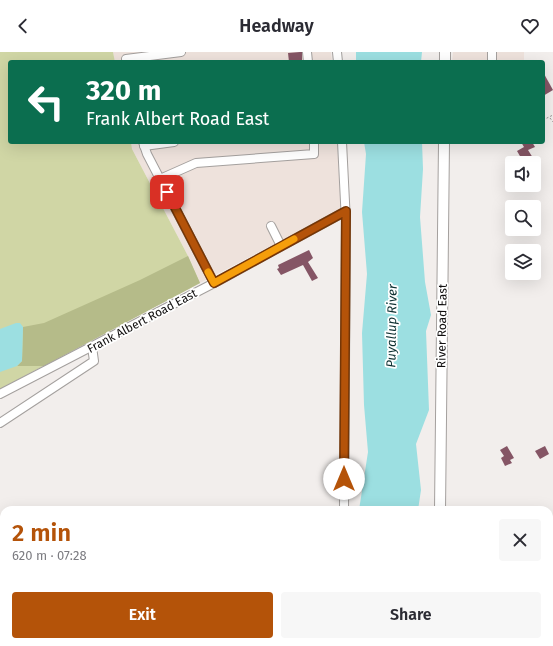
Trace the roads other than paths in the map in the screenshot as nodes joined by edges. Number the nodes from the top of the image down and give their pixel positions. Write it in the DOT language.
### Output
graph roads {
  1 [pos="181,52"];
  2 [pos="125,58"];
  3 [pos="144,144"];
  4 [pos="314,144"];
  5 [pos="342,144"];
  6 [pos="444,144"];
  7 [pos="160,179"];
  8 [pos="346,211"];
  9 [pos="271,226"];
  10 [pos="281,246"];
  11 [pos="214,283"];
  12 [pos="92,347"];
  13 [pos="0,394"];
  14 [pos="0,423"];
  15 [pos="344,506"];
  16 [pos="440,506"];
  1 -- 2 [label="street"];
  3 -- 7 [label="street"];
  4 -- 7 [label="street"];
  5 -- 8 [label="street"];
  6 -- 16 [label="main road, River Road East"];
  7 -- 11 [label="street"];
  8 -- 10 [label="street, Frank Albert Road East"];
  8 -- 15 [label="street"];
  9 -- 10 [label="street"];
  10 -- 11 [label="street, Frank Albert Road East"];
  11 -- 12 [label="street, Frank Albert Road East"];
  12 -- 13 [label="street, Frank Albert Road East"];
  12 -- 14 [label="street"];
}
